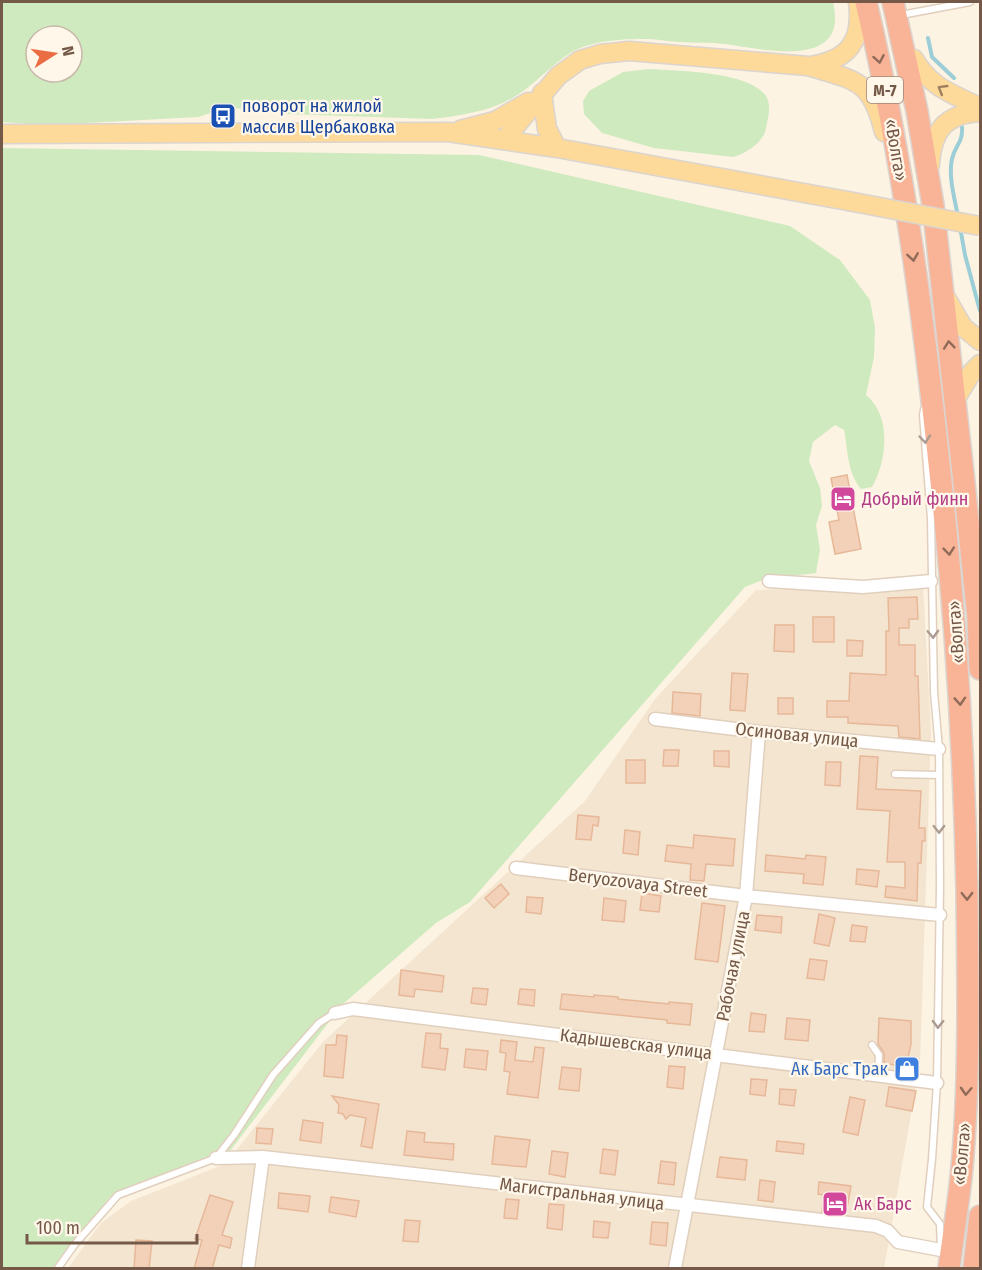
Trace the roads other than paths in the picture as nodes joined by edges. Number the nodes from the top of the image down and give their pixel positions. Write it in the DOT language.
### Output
graph roads {
  1 [pos="858,2"];
  2 [pos="866,2"];
  3 [pos="970,2"];
  4 [pos="896,6"];
  5 [pos="914,59"];
  6 [pos="808,66"];
  7 [pos="543,93"];
  8 [pos="981,107"];
  9 [pos="981,112"];
  10 [pos="448,132"];
  11 [pos="2,134"];
  12 [pos="504,140"];
  13 [pos="557,148"];
  14 [pos="930,166"];
  15 [pos="901,178"];
  16 [pos="981,226"];
  17 [pos="943,291"];
  18 [pos="981,341"];
  19 [pos="981,364"];
  20 [pos="930,382"];
  21 [pos="955,400"];
  22 [pos="769,581"];
  23 [pos="931,581"];
  24 [pos="980,657"];
  25 [pos="981,669"];
  26 [pos="656,719"];
  27 [pos="759,732"];
  28 [pos="939,749"];
  29 [pos="895,774"];
  30 [pos="939,775"];
  31 [pos="516,868"];
  32 [pos="746,896"];
  33 [pos="940,915"];
  34 [pos="335,1013"];
  35 [pos="872,1045"];
  36 [pos="715,1054"];
  37 [pos="878,1075"];
  38 [pos="937,1083"];
  39 [pos="263,1157"];
  40 [pos="216,1158"];
  41 [pos="688,1206"];
  42 [pos="981,1216"];
  43 [pos="945,1262"];
  44 [pos="58,1269"];
  45 [pos="248,1269"];
  46 [pos="675,1269"];
  47 [pos="974,1269"];
  1 -- 6 [label="main road"];
  2 -- 15 [label="highway, «Волга» / М-7, one-way"];
  3 -- 4 [label="lane"];
  4 -- 5 [label="main road"];
  4 -- 14 [label="highway, «Волга» / М-7"];
  8 -- 5 [label="main road, one-way"];
  5 -- 14 [label="main road"];
  6 -- 7 [label="main road"];
  6 -- 15 [label="main road"];
  7 -- 10 [label="main road"];
  7 -- 12 [label="main road"];
  7 -- 13 [label="main road"];
  9 -- 14 [label="main road"];
  10 -- 11 [label="main road"];
  10 -- 12 [label="main road"];
  12 -- 13 [label="main road"];
  13 -- 16 [label="main road, bridge"];
  14 -- 17 [label="highway, «Волга» / М-7"];
  15 -- 20 [label="highway, «Волга» / М-7, one-way"];
  17 -- 18 [label="main road"];
  21 -- 17 [label="highway, «Волга» / М-7, one-way"];
  19 -- 21 [label="main road"];
  20 -- 23 [label="lane, one-way"];
  20 -- 43 [label="highway, «Волга» / М-7, one-way"];
  21 -- 24 [label="highway, «Волга» / М-7"];
  22 -- 23 [label="street"];
  23 -- 28 [label="lane, one-way"];
  24 -- 25 [label="highway, «Волга» / М-7"];
  26 -- 27 [label="street, Осиновая улица"];
  27 -- 28 [label="street, Осиновая улица"];
  27 -- 32 [label="street, Рабочая улица"];
  28 -- 30 [label="lane"];
  29 -- 30 [label="lane"];
  30 -- 33 [label="lane, one-way"];
  31 -- 32 [label="street, Beryozovaya Street"];
  32 -- 33 [label="street, Beryozovaya Street"];
  32 -- 36 [label="street, Рабочая улица"];
  33 -- 38 [label="lane, one-way"];
  34 -- 36 [label="street, Кадышевская улица"];
  34 -- 40 [label="lane"];
  35 -- 37 [label="lane"];
  36 -- 37 [label="street, Кадышевская улица"];
  36 -- 41 [label="street, Рабочая улица"];
  37 -- 38 [label="street, Кадышевская улица"];
  38 -- 43 [label="lane"];
  39 -- 40 [label="street, Магистральная улица"];
  39 -- 41 [label="street, Магистральная улица"];
  39 -- 45 [label="street"];
  40 -- 44 [label="lane"];
  41 -- 43 [label="street, Магистральная улица"];
  41 -- 46 [label="street, Рабочая улица"];
  42 -- 47 [label="highway"];
}
